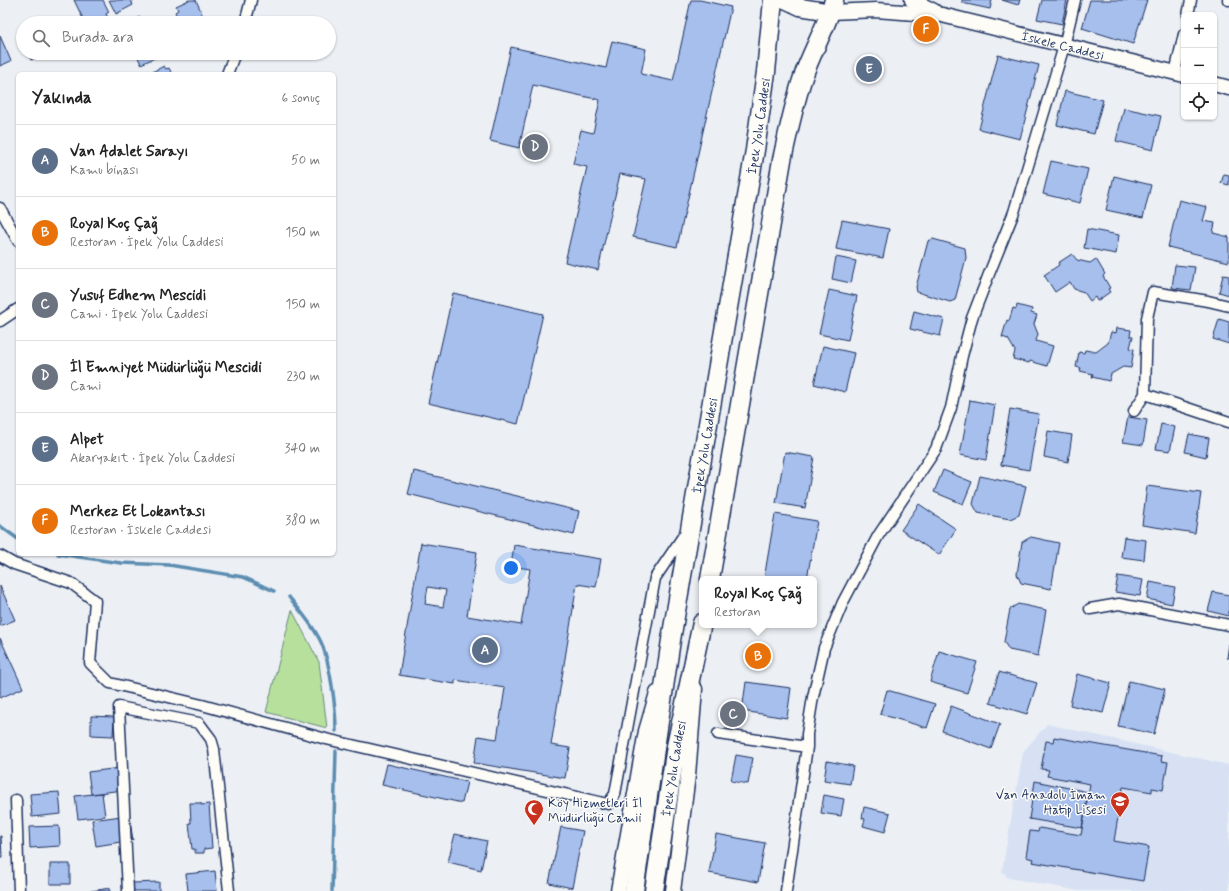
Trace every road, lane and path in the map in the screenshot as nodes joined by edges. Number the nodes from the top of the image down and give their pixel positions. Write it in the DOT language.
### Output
graph roads {
  1 [pos="251,0"];
  2 [pos="773,0"];
  3 [pos="785,0"];
  4 [pos="912,0"];
  5 [pos="1075,0"];
  6 [pos="1191,0"];
  7 [pos="832,6"];
  8 [pos="1189,12"];
  9 [pos="942,15"];
  10 [pos="247,16"];
  11 [pos="1064,46"];
  12 [pos="1183,48"];
  13 [pos="232,60"];
  14 [pos="228,72"];
  15 [pos="1180,74"];
  16 [pos="1217,85"];
  17 [pos="1229,88"];
  18 [pos="0,208"];
  19 [pos="16,236"];
  20 [pos="1229,306"];
  21 [pos="16,310"];
  22 [pos="0,322"];
  23 [pos="1145,394"];
  24 [pos="1134,411"];
  25 [pos="1229,422"];
  26 [pos="691,525"];
  27 [pos="0,556"];
  28 [pos="711,576"];
  29 [pos="1090,609"];
  30 [pos="1229,625"];
  31 [pos="700,632"];
  32 [pos="671,640"];
  33 [pos="718,734"];
  34 [pos="807,747"];
  35 [pos="16,800"];
  36 [pos="19,891"];
  37 [pos="128,891"];
  38 [pos="229,891"];
  39 [pos="618,891"];
  40 [pos="634,891"];
  41 [pos="654,891"];
  42 [pos="673,891"];
  43 [pos="786,891"];
  1 -- 10 [label="street"];
  2 -- 26 [label="highway, İpek Yolu Caddesi"];
  3 -- 7 [label="main road"];
  4 -- 9 [label="street"];
  5 -- 11 [label="street"];
  6 -- 8 [label="street"];
  7 -- 9 [label="street"];
  7 -- 28 [label="highway"];
  9 -- 11 [label="street, İskele Caddesi"];
  11 -- 15 [label="street, İskele Caddesi"];
  11 -- 34 [label="street"];
  12 -- 15 [label="street"];
  13 -- 14 [label="street"];
  16 -- 17 [label="street"];
  18 -- 19 [label="street"];
  20 -- 23 [label="street"];
  21 -- 22 [label="street"];
  23 -- 24 [label="street"];
  23 -- 25 [label="street"];
  26 -- 27 [label="street"];
  26 -- 32 [label="highway, İpek Yolu Caddesi"];
  29 -- 30 [label="street"];
  31 -- 41 [label="highway, İpek Yolu Caddesi"];
  31 -- 42 [label="street"];
  32 -- 39 [label="street"];
  32 -- 40 [label="highway, İpek Yolu Caddesi"];
  33 -- 34 [label="street"];
  34 -- 43 [label="street"];
  35 -- 36 [label="street"];
  37 -- 38 [label="street"];
}
